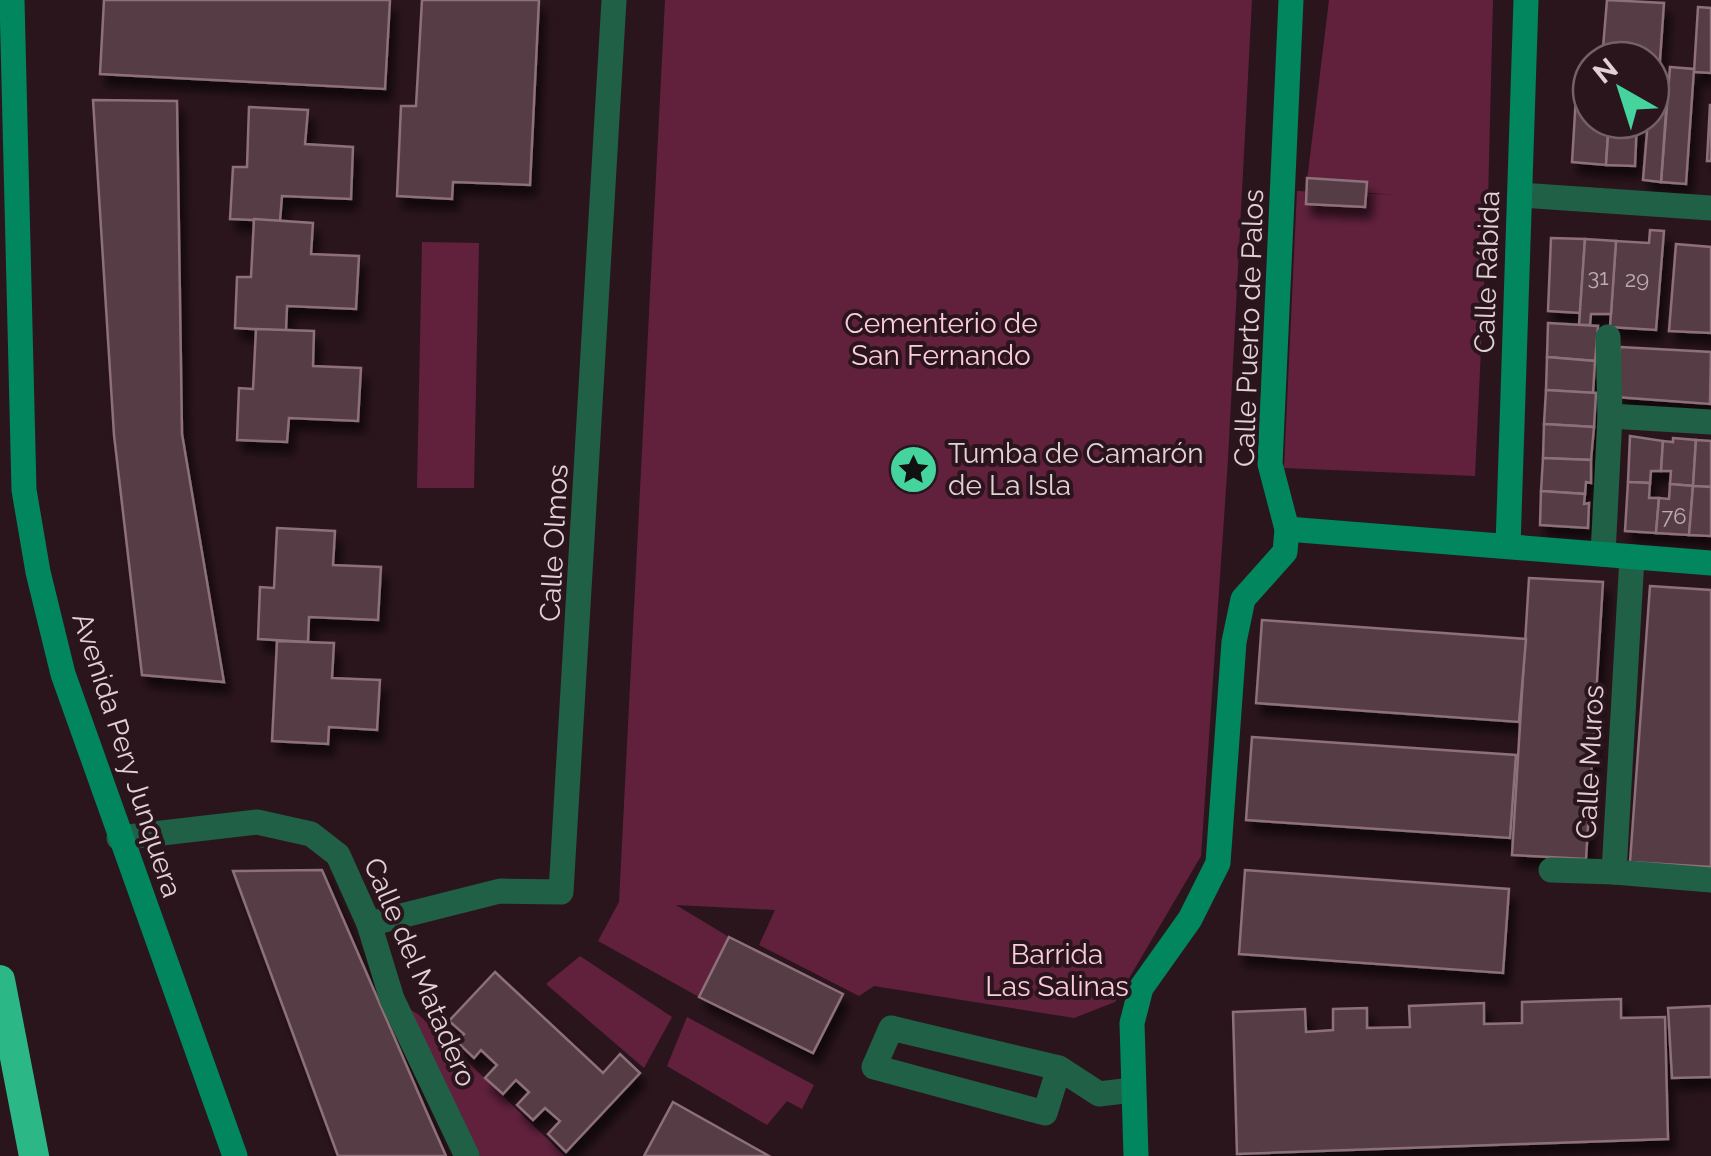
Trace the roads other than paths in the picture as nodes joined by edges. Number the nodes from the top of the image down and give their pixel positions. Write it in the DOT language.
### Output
graph roads {
  1 [pos="12,0"];
  2 [pos="614,0"];
  3 [pos="1292,0"];
  4 [pos="1526,0"];
  5 [pos="1520,195"];
  6 [pos="1711,208"];
  7 [pos="1608,337"];
  8 [pos="1610,416"];
  9 [pos="1711,422"];
  10 [pos="1287,528"];
  11 [pos="1508,546"];
  12 [pos="1603,554"];
  13 [pos="1632,557"];
  14 [pos="1711,564"];
  15 [pos="119,838"];
  16 [pos="1550,870"];
  17 [pos="1614,872"];
  18 [pos="1711,880"];
  19 [pos="369,924"];
  20 [pos="0,980"];
  21 [pos="1059,1068"];
  22 [pos="1132,1090"];
  23 [pos="231,1153"];
  24 [pos="34,1156"];
  25 [pos="467,1156"];
  26 [pos="1136,1156"];
  1 -- 15 [label="street, Avenida Pery Junquera"];
  2 -- 19 [label="street, Calle Olmos"];
  3 -- 10 [label="street, Calle Puerto de Palos"];
  4 -- 5 [label="street, Calle Rábida"];
  5 -- 6 [label="street"];
  5 -- 11 [label="street, Calle Rábida"];
  7 -- 8 [label="street"];
  8 -- 9 [label="street"];
  8 -- 12 [label="street"];
  10 -- 11 [label="street"];
  10 -- 22 [label="street"];
  11 -- 12 [label="street"];
  12 -- 13 [label="street"];
  13 -- 14 [label="street"];
  13 -- 17 [label="street, Calle Muros"];
  15 -- 19 [label="street, Calle del Matadero"];
  15 -- 23 [label="street, Avenida Pery Junquera"];
  16 -- 17 [label="street"];
  17 -- 18 [label="street, Calle Muros"];
  19 -- 25 [label="street, Calle del Matadero"];
  20 -- 24 [label="highway"];
  21 -- 21 [label="street"];
  21 -- 22 [label="street"];
  22 -- 26 [label="street"];
}
